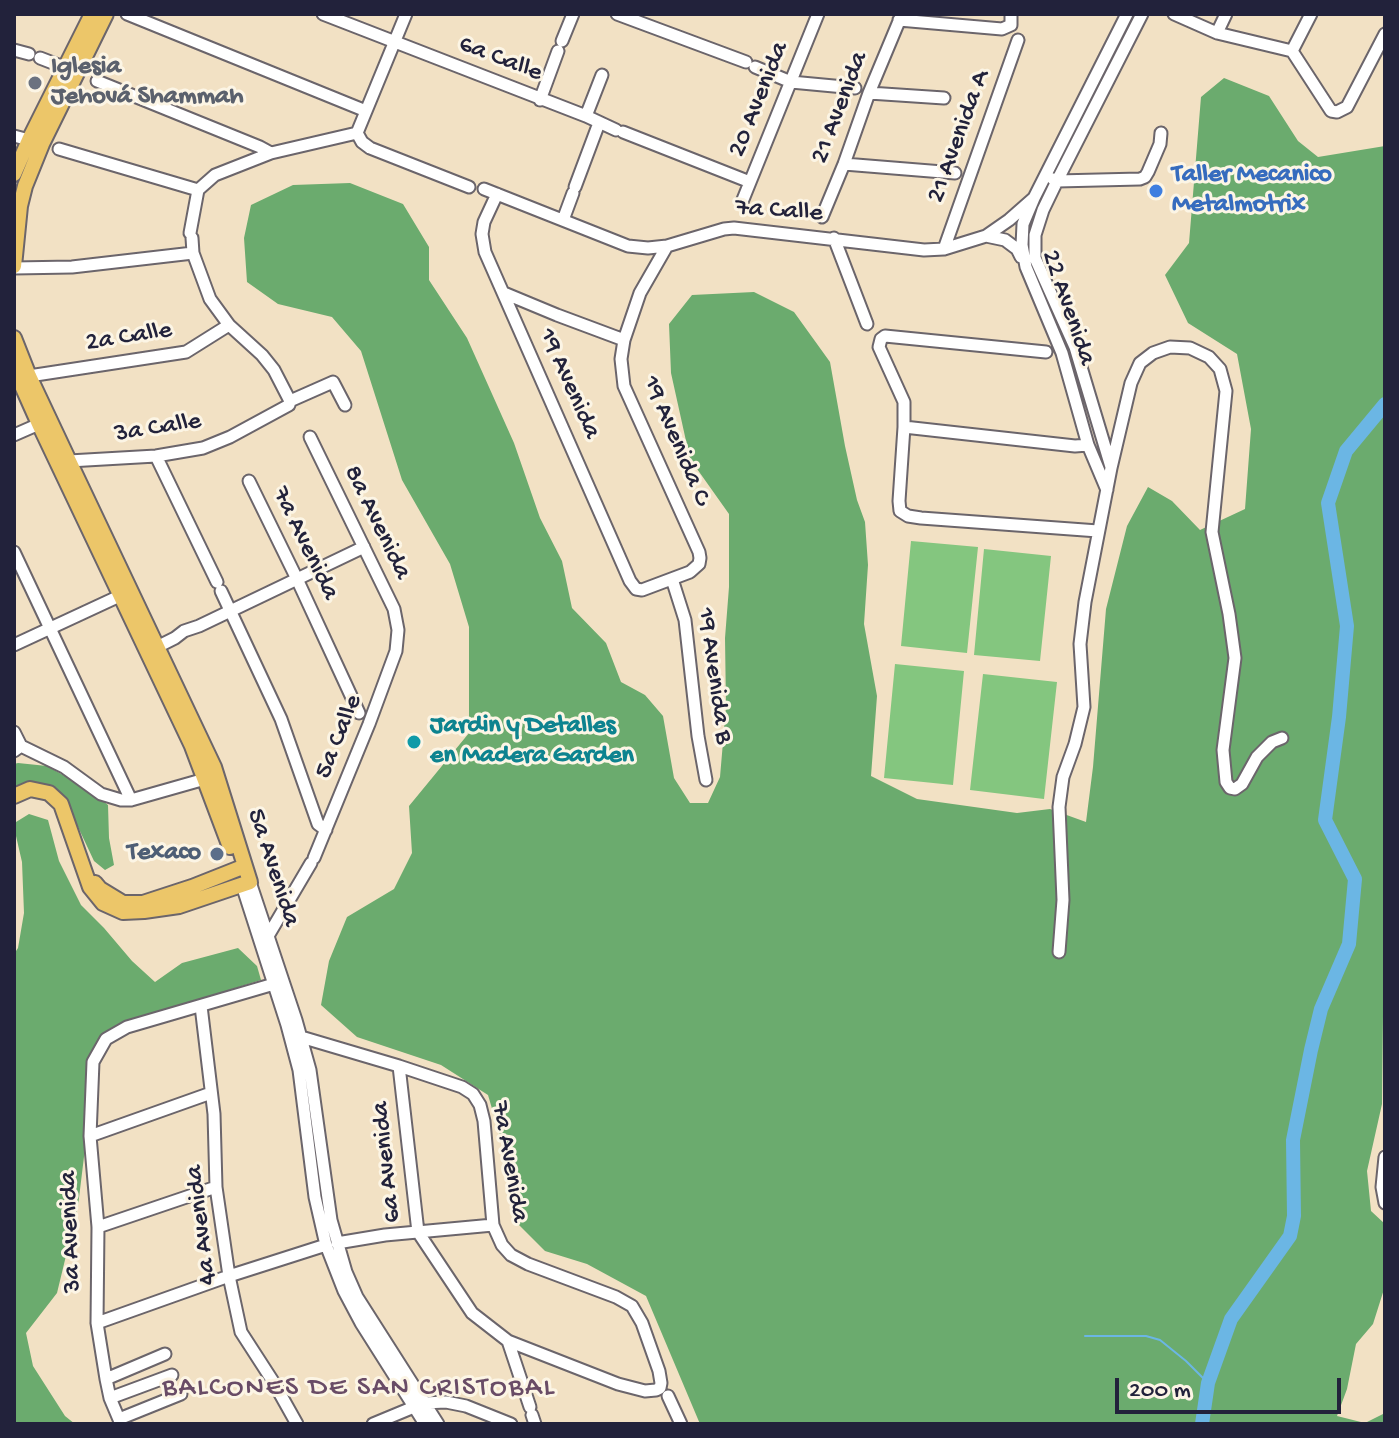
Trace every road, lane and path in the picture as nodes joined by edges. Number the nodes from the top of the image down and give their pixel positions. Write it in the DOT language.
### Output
graph roads {
  1 [pos="92,14"];
  2 [pos="106,14"];
  3 [pos="127,14"];
  4 [pos="323,14"];
  5 [pos="406,14"];
  6 [pos="573,14"];
  7 [pos="617,14"];
  8 [pos="818,14"];
  9 [pos="1127,14"];
  10 [pos="1142,14"];
  11 [pos="1174,14"];
  12 [pos="1226,14"];
  13 [pos="1311,14"];
  14 [pos="900,17"];
  15 [pos="641,18"];
  16 [pos="1010,20"];
  17 [pos="1217,33"];
  18 [pos="1385,34"];
  19 [pos="1018,40"];
  20 [pos="395,43"];
  21 [pos="14,50"];
  22 [pos="1292,51"];
  23 [pos="66,68"];
  24 [pos="602,75"];
  25 [pos="97,81"];
  26 [pos="791,82"];
  27 [pos="855,88"];
  28 [pos="869,93"];
  29 [pos="944,98"];
  30 [pos="540,100"];
  31 [pos="366,111"];
  32 [pos="586,116"];
  33 [pos="599,123"];
  34 [pos="357,133"];
  35 [pos="1161,133"];
  36 [pos="21,138"];
  37 [pos="59,149"];
  38 [pos="271,153"];
  39 [pos="844,164"];
  40 [pos="955,173"];
  41 [pos="14,174"];
  42 [pos="1051,179"];
  43 [pos="750,182"];
  44 [pos="469,187"];
  45 [pos="484,189"];
  46 [pos="198,190"];
  47 [pos="497,194"];
  48 [pos="1034,198"];
  49 [pos="742,202"];
  50 [pos="822,217"];
  51 [pos="563,220"];
  52 [pos="986,236"];
  53 [pos="834,238"];
  54 [pos="667,246"];
  55 [pos="944,249"];
  56 [pos="193,253"];
  57 [pos="14,267"];
  58 [pos="1026,267"];
  59 [pos="504,293"];
  60 [pos="867,324"];
  61 [pos="229,325"];
  62 [pos="14,338"];
  63 [pos="624,340"];
  64 [pos="1075,347"];
  65 [pos="1046,352"];
  66 [pos="1062,353"];
  67 [pos="14,368"];
  68 [pos="29,376"];
  69 [pos="290,401"];
  70 [pos="345,405"];
  71 [pos="44,422"];
  72 [pos="904,427"];
  73 [pos="14,435"];
  74 [pos="310,437"];
  75 [pos="1088,445"];
  76 [pos="156,456"];
  77 [pos="69,461"];
  78 [pos="1111,468"];
  79 [pos="249,481"];
  80 [pos="1107,491"];
  81 [pos="1098,531"];
  82 [pos="364,547"];
  83 [pos="14,552"];
  84 [pos="297,579"];
  85 [pos="672,579"];
  86 [pos="126,593"];
  87 [pos="231,611"];
  88 [pos="50,628"];
  89 [pos="398,630"];
  90 [pos="14,645"];
  91 [pos="157,647"];
  92 [pos="359,713"];
  93 [pos="14,732"];
  94 [pos="1282,738"];
  95 [pos="17,748"];
  96 [pos="205,779"];
  97 [pos="706,780"];
  98 [pos="14,796"];
  99 [pos="131,800"];
  100 [pos="326,830"];
  101 [pos="79,859"];
  102 [pos="242,868"];
  103 [pos="246,883"];
  104 [pos="268,936"];
  105 [pos="1059,952"];
  106 [pos="274,984"];
  107 [pos="201,1006"];
  108 [pos="301,1037"];
  109 [pos="399,1066"];
  110 [pos="306,1079"];
  111 [pos="211,1093"];
  112 [pos="90,1136"];
  113 [pos="1385,1157"];
  114 [pos="216,1187"];
  115 [pos="1385,1203"];
  116 [pos="493,1225"];
  117 [pos="98,1227"];
  118 [pos="418,1232"];
  119 [pos="331,1244"];
  120 [pos="229,1276"];
  121 [pos="97,1323"];
  122 [pos="508,1341"];
  123 [pos="165,1354"];
  124 [pos="172,1375"];
  125 [pos="106,1379"];
  126 [pos="664,1392"];
  127 [pos="181,1394"];
  128 [pos="110,1398"];
  129 [pos="419,1405"];
  130 [pos="532,1415"];
  131 [pos="120,1421"];
  132 [pos="297,1424"];
  133 [pos="373,1424"];
  134 [pos="425,1424"];
  135 [pos="438,1424"];
  136 [pos="511,1424"];
  137 [pos="681,1424"];
  1 -- 23 [label="main road"];
  2 -- 57 [label="main road"];
  3 -- 31 [label="street"];
  4 -- 20 [label="street, 6a Calle"];
  5 -- 20 [label="street"];
  6 -- 30 [label="street"];
  7 -- 15 [label="street"];
  8 -- 26 [label="street, 20 Avenida"];
  9 -- 42 [label="street, 22 Avenida"];
  10 -- 42 [label="street, 22 Avenida"];
  11 -- 17 [label="street"];
  12 -- 17 [label="street"];
  13 -- 22 [label="street"];
  14 -- 16 [label="street"];
  14 -- 28 [label="street, 21 Avenida"];
  15 -- 26 [label="street"];
  17 -- 22 [label="street"];
  18 -- 22 [label="street"];
  19 -- 55 [label="street, 21 Avenida A"];
  20 -- 30 [label="street, 6a Calle"];
  20 -- 31 [label="street"];
  21 -- 23 [label="street"];
  23 -- 36 [label="main road"];
  24 -- 32 [label="street"];
  25 -- 38 [label="street"];
  26 -- 27 [label="street"];
  26 -- 43 [label="street, 20 Avenida"];
  28 -- 29 [label="street"];
  28 -- 39 [label="street, 21 Avenida"];
  30 -- 32 [label="street, 6a Calle"];
  31 -- 34 [label="street"];
  32 -- 33 [label="street, 6a Calle"];
  33 -- 43 [label="street, 6a Calle"];
  33 -- 51 [label="street"];
  34 -- 38 [label="street"];
  34 -- 44 [label="street"];
  35 -- 42 [label="street"];
  36 -- 41 [label="main road"];
  37 -- 46 [label="street"];
  38 -- 46 [label="street"];
  39 -- 40 [label="street"];
  39 -- 50 [label="street, 21 Avenida"];
  42 -- 48 [label="street, 22 Avenida"];
  42 -- 64 [label="street, 22 Avenida"];
  43 -- 49 [label="street, 20 Avenida"];
  45 -- 47 [label="street, 7a Calle"];
  46 -- 56 [label="street"];
  47 -- 51 [label="street, 7a Calle"];
  47 -- 59 [label="street, 19 Avenida"];
  48 -- 52 [label="street, 7a Calle"];
  48 -- 58 [label="street, 22 Avenida"];
  51 -- 54 [label="street, 7a Calle"];
  52 -- 55 [label="street, 7a Calle"];
  52 -- 58 [label="street"];
  53 -- 54 [label="street, 7a Calle"];
  53 -- 55 [label="street, 7a Calle"];
  53 -- 60 [label="street"];
  54 -- 63 [label="street, 19 Avenida C"];
  56 -- 57 [label="street"];
  56 -- 61 [label="street"];
  58 -- 66 [label="street, 22 Avenida"];
  59 -- 63 [label="street"];
  59 -- 85 [label="street, 19 Avenida"];
  61 -- 68 [label="street, 2a Calle"];
  61 -- 69 [label="street"];
  62 -- 68 [label="main road, 5a Avenida"];
  63 -- 85 [label="street, 19 Avenida C"];
  64 -- 66 [label="street"];
  64 -- 78 [label="street, 22 Avenida"];
  65 -- 72 [label="street"];
  66 -- 75 [label="street, 22 Avenida"];
  67 -- 71 [label="main road, 5a Avenida"];
  68 -- 71 [label="main road, 5a Avenida"];
  69 -- 70 [label="street, 3a Calle"];
  69 -- 76 [label="street, 3a Calle"];
  71 -- 73 [label="street"];
  71 -- 77 [label="main road, 5a Avenida"];
  71 -- 86 [label="main road, 5a Avenida"];
  72 -- 75 [label="street"];
  72 -- 81 [label="street"];
  74 -- 82 [label="street, 8a Avenida"];
  75 -- 80 [label="street, 22 Avenida"];
  76 -- 77 [label="street, 3a Calle"];
  76 -- 87 [label="street"];
  77 -- 86 [label="main road, 5a Avenida"];
  78 -- 80 [label="street"];
  78 -- 94 [label="street"];
  79 -- 84 [label="street, 7a Avenida"];
  80 -- 81 [label="street"];
  81 -- 105 [label="street"];
  82 -- 84 [label="street"];
  82 -- 89 [label="street, 8a Avenida"];
  83 -- 88 [label="street"];
  84 -- 87 [label="street"];
  84 -- 92 [label="street, 7a Avenida"];
  85 -- 97 [label="street, 19 Avenida B"];
  86 -- 88 [label="street"];
  86 -- 91 [label="main road, 5a Avenida"];
  86 -- 96 [label="main road, 5a Avenida"];
  87 -- 91 [label="street"];
  87 -- 100 [label="street"];
  88 -- 90 [label="street"];
  88 -- 99 [label="street"];
  89 -- 100 [label="street, 5a Calle"];
  91 -- 102 [label="main road, 5a Avenida"];
  93 -- 95 [label="street"];
  95 -- 99 [label="street"];
  96 -- 99 [label="street"];
  96 -- 102 [label="main road, 5a Avenida"];
  98 -- 101 [label="main road"];
  100 -- 104 [label="street, 5a Calle"];
  101 -- 102 [label="main road"];
  101 -- 103 [label="main road"];
  102 -- 103 [label="main road, 5a Avenida"];
  103 -- 104 [label="street, 5a Avenida"];
  103 -- 106 [label="street, 5a Avenida"];
  104 -- 108 [label="street, 5a Avenida"];
  106 -- 107 [label="street"];
  106 -- 110 [label="street, 5a Avenida"];
  107 -- 111 [label="street, 4a Avenida"];
  107 -- 112 [label="street, 3a Avenida"];
  108 -- 109 [label="street"];
  108 -- 110 [label="street, 5a Avenida"];
  109 -- 116 [label="street, 7a Avenida"];
  109 -- 118 [label="street, 6a Avenida"];
  110 -- 119 [label="street, 5a Avenida"];
  111 -- 112 [label="street"];
  111 -- 114 [label="street, 4a Avenida"];
  112 -- 117 [label="street, 3a Avenida"];
  113 -- 115 [label="street"];
  114 -- 117 [label="street"];
  114 -- 120 [label="street, 4a Avenida"];
  116 -- 118 [label="street"];
  116 -- 126 [label="street, 7a Avenida"];
  117 -- 121 [label="street, 3a Avenida"];
  118 -- 119 [label="street"];
  118 -- 122 [label="street, 6a Avenida"];
  119 -- 120 [label="street"];
  119 -- 129 [label="street, 5a Avenida"];
  120 -- 121 [label="street"];
  120 -- 132 [label="street, 4a Avenida"];
  121 -- 125 [label="street, 3a Avenida"];
  122 -- 126 [label="street, 6a Avenida"];
  122 -- 130 [label="street"];
  123 -- 125 [label="street"];
  124 -- 128 [label="street"];
  125 -- 128 [label="street, 3a Avenida"];
  126 -- 137 [label="street, 7a Avenida"];
  127 -- 131 [label="street"];
  128 -- 131 [label="street, 3a Avenida"];
  129 -- 133 [label="street"];
  129 -- 134 [label="street, 5a Avenida"];
  129 -- 135 [label="street, 5a Avenida"];
  129 -- 136 [label="street"];
}
